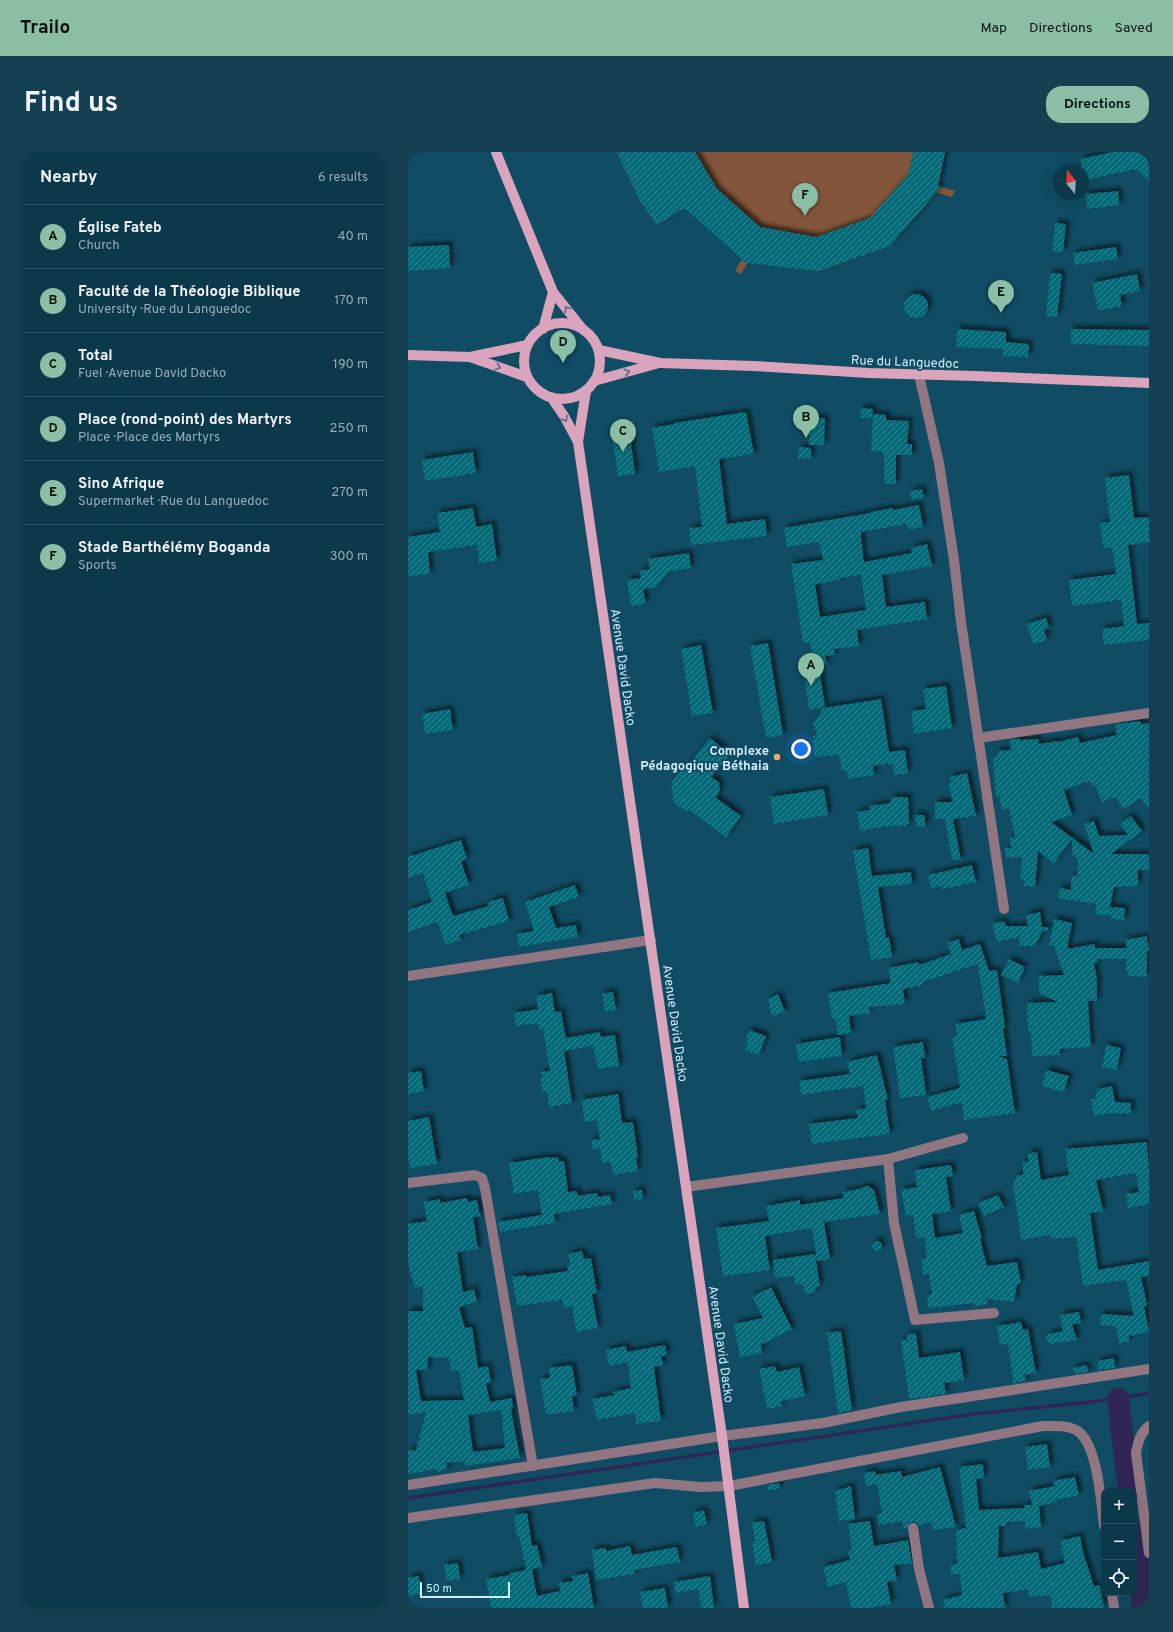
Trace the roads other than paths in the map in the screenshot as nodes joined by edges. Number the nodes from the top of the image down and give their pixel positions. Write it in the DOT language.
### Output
graph roads {
  1 [pos="496,152"];
  2 [pos="553,292"];
  3 [pos="581,326"];
  4 [pos="543,329"];
  5 [pos="527,345"];
  6 [pos="599,350"];
  7 [pos="408,355"];
  8 [pos="470,357"];
  9 [pos="660,363"];
  10 [pos="919,375"];
  11 [pos="527,377"];
  12 [pos="594,381"];
  13 [pos="1149,383"];
  14 [pos="586,391"];
  15 [pos="551,397"];
  16 [pos="578,442"];
  17 [pos="1149,713"];
  18 [pos="978,738"];
  19 [pos="1004,909"];
  20 [pos="651,940"];
  21 [pos="408,976"];
  22 [pos="963,1138"];
  23 [pos="888,1159"];
  24 [pos="408,1183"];
  25 [pos="686,1187"];
  26 [pos="994,1313"];
  27 [pos="1149,1369"];
  28 [pos="1149,1426"];
  29 [pos="722,1438"];
  30 [pos="533,1466"];
  31 [pos="728,1481"];
  32 [pos="408,1485"];
  33 [pos="408,1518"];
  34 [pos="1104,1524"];
  35 [pos="913,1528"];
  36 [pos="1149,1553"];
  37 [pos="1112,1596"];
  38 [pos="744,1608"];
  39 [pos="929,1608"];
  40 [pos="1114,1608"];
  1 -- 2 [label="main road"];
  3 -- 2 [label="main road, one-way"];
  2 -- 4 [label="main road"];
  3 -- 4 [label="main road"];
  3 -- 6 [label="main road"];
  4 -- 5 [label="main road"];
  5 -- 8 [label="main road"];
  5 -- 11 [label="main road"];
  6 -- 9 [label="main road, Rue du Languedoc"];
  6 -- 12 [label="main road"];
  7 -- 8 [label="main road"];
  8 -- 11 [label="main road, one-way"];
  9 -- 10 [label="main road, Rue du Languedoc"];
  12 -- 9 [label="main road, Rue du Languedoc, one-way"];
  10 -- 13 [label="main road, Rue du Languedoc"];
  10 -- 18 [label="street"];
  11 -- 15 [label="main road"];
  12 -- 14 [label="main road"];
  14 -- 15 [label="main road"];
  14 -- 16 [label="main road, Avenue David Dacko"];
  15 -- 16 [label="main road, Avenue David Dacko, one-way"];
  16 -- 20 [label="main road, Avenue David Dacko"];
  17 -- 18 [label="street"];
  18 -- 19 [label="street"];
  20 -- 21 [label="street"];
  20 -- 25 [label="main road, Avenue David Dacko"];
  22 -- 23 [label="street"];
  23 -- 25 [label="street"];
  23 -- 26 [label="street"];
  24 -- 30 [label="street"];
  25 -- 29 [label="main road, Avenue David Dacko"];
  27 -- 29 [label="street"];
  28 -- 36 [label="street"];
  29 -- 30 [label="street"];
  29 -- 31 [label="main road, Avenue David Dacko"];
  30 -- 32 [label="street"];
  31 -- 33 [label="street"];
  31 -- 34 [label="street"];
  31 -- 38 [label="main road, Avenue David Dacko"];
  35 -- 39 [label="street"];
  37 -- 40 [label="street"];
}
